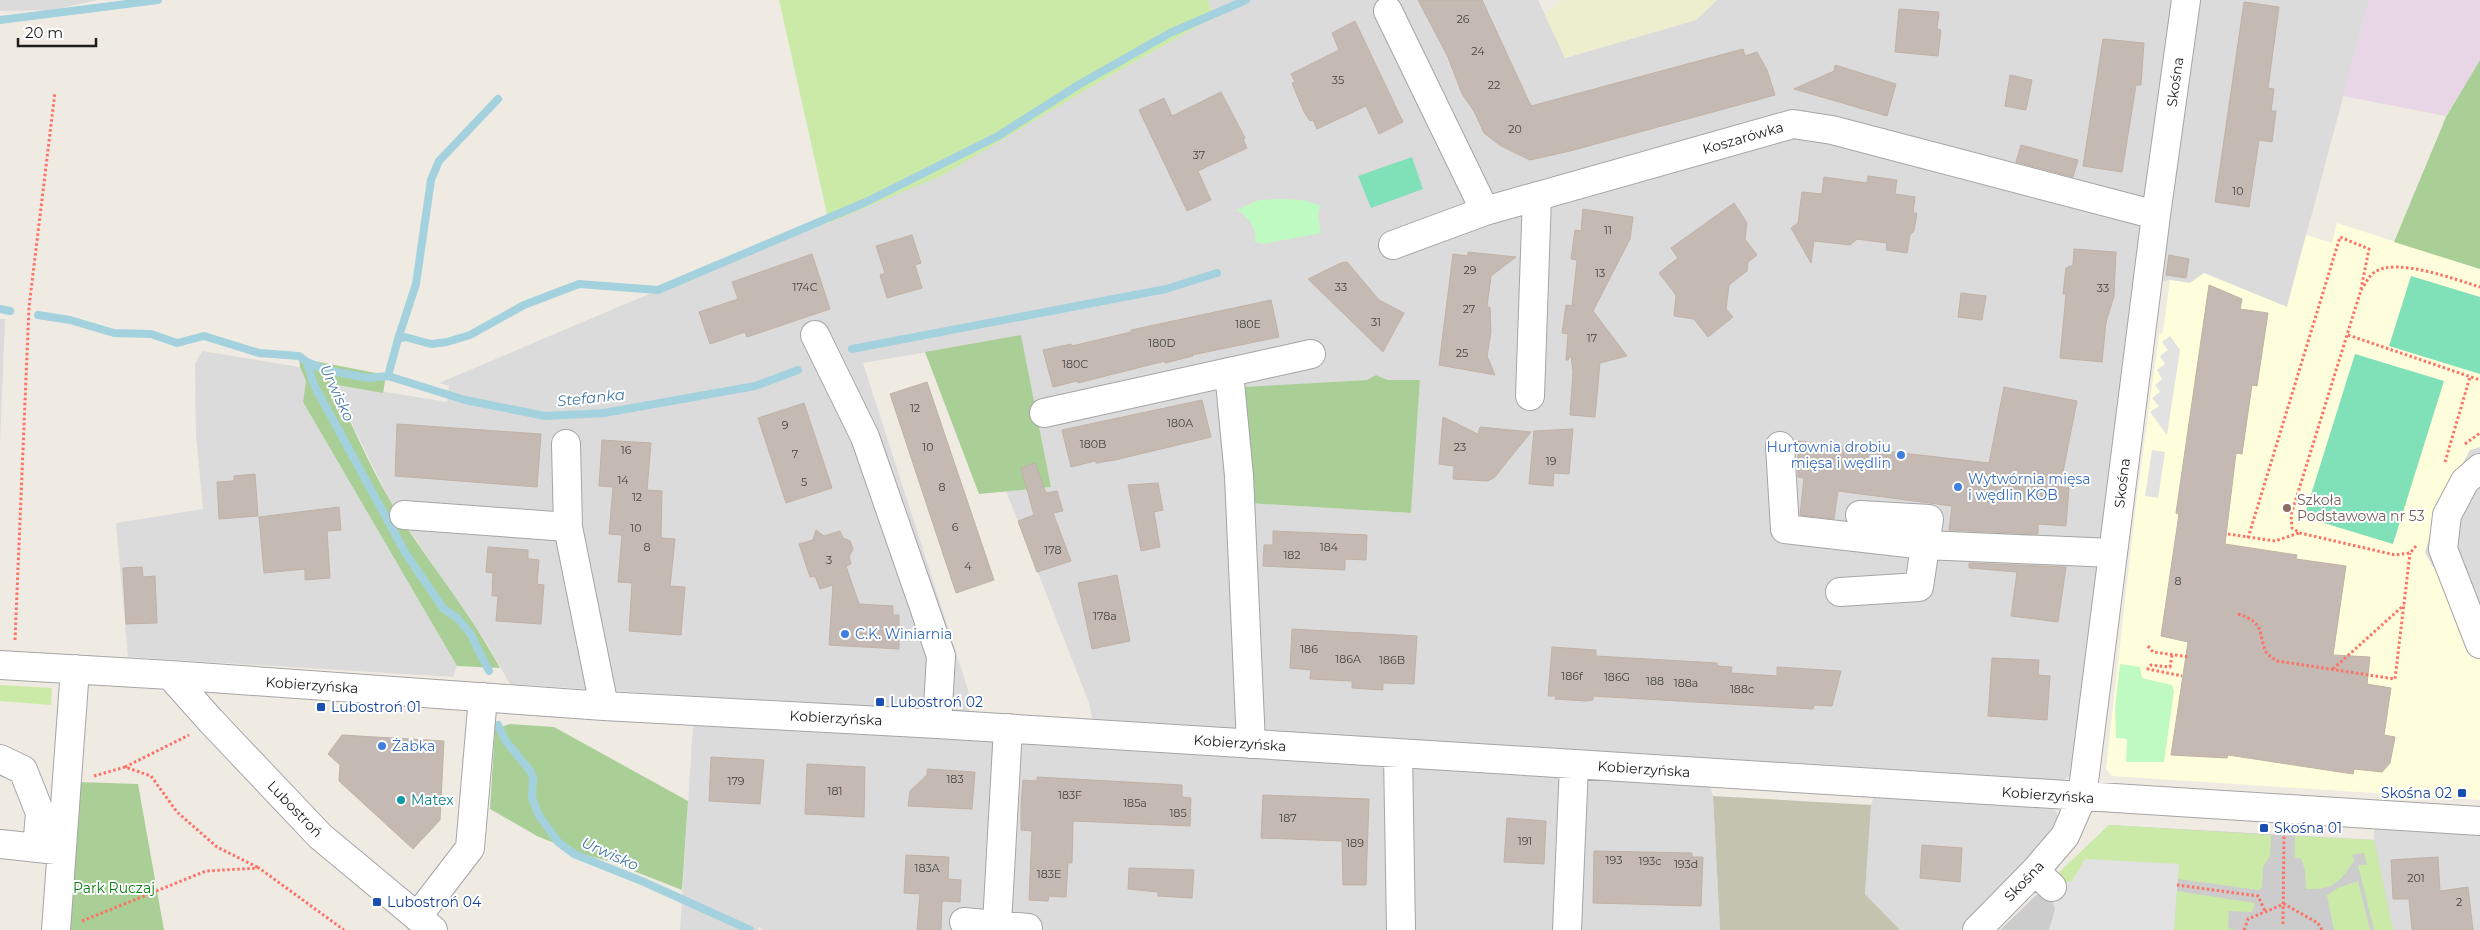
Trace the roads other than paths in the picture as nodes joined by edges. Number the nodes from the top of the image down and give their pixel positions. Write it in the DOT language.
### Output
graph roads {
  1 [pos="2186,0"];
  2 [pos="1388,11"];
  3 [pos="1537,196"];
  4 [pos="1485,211"];
  5 [pos="2156,215"];
  6 [pos="1393,245"];
  7 [pos="815,335"];
  8 [pos="1311,354"];
  9 [pos="1229,372"];
  10 [pos="1530,396"];
  11 [pos="1044,412"];
  12 [pos="566,444"];
  13 [pos="1780,446"];
  14 [pos="2480,468"];
  15 [pos="404,515"];
  16 [pos="1860,515"];
  17 [pos="568,527"];
  18 [pos="1925,545"];
  19 [pos="2113,553"];
  20 [pos="1840,592"];
  21 [pos="2480,644"];
  22 [pos="7,665"];
  23 [pos="75,669"];
  24 [pos="170,675"];
  25 [pos="483,697"];
  26 [pos="604,706"];
  27 [pos="937,724"];
  28 [pos="1008,728"];
  29 [pos="1251,744"];
  30 [pos="1398,754"];
  31 [pos="0,760"];
  32 [pos="1574,765"];
  33 [pos="2082,797"];
  34 [pos="2480,821"];
  35 [pos="0,844"];
  36 [pos="49,849"];
  37 [pos="964,922"];
  38 [pos="425,923"];
  39 [pos="997,924"];
  40 [pos="67,926"];
  41 [pos="1028,928"];
  42 [pos="1401,930"];
  43 [pos="1567,930"];
  44 [pos="1977,930"];
  1 -- 5 [label="street, Skośna"];
  2 -- 4 [label="street"];
  3 -- 4 [label="street, Koszarówka"];
  3 -- 5 [label="street, Koszarówka"];
  3 -- 10 [label="street"];
  4 -- 6 [label="street, Koszarówka"];
  5 -- 19 [label="street, Skośna"];
  7 -- 27 [label="street"];
  8 -- 9 [label="street"];
  9 -- 11 [label="street"];
  9 -- 29 [label="street"];
  12 -- 17 [label="street"];
  13 -- 18 [label="street"];
  14 -- 21 [label="street"];
  15 -- 17 [label="street"];
  16 -- 18 [label="street"];
  17 -- 26 [label="street"];
  18 -- 19 [label="street"];
  18 -- 20 [label="street"];
  19 -- 33 [label="street, Skośna"];
  22 -- 23 [label="street, Kobierzyńska"];
  23 -- 24 [label="street, Kobierzyńska"];
  23 -- 36 [label="street"];
  24 -- 25 [label="street, Kobierzyńska"];
  24 -- 38 [label="street, Lubostroń"];
  25 -- 26 [label="street, Kobierzyńska"];
  25 -- 38 [label="street"];
  26 -- 27 [label="street, Kobierzyńska"];
  27 -- 28 [label="street, Kobierzyńska"];
  28 -- 29 [label="street, Kobierzyńska"];
  28 -- 39 [label="street"];
  29 -- 30 [label="street, Kobierzyńska"];
  30 -- 32 [label="street, Kobierzyńska"];
  30 -- 42 [label="street"];
  31 -- 36 [label="street"];
  32 -- 33 [label="street, Kobierzyńska"];
  32 -- 43 [label="street"];
  33 -- 34 [label="street, Kobierzyńska"];
  33 -- 44 [label="street, Skośna"];
  35 -- 36 [label="street"];
  36 -- 40 [label="street"];
  37 -- 39 [label="street"];
  39 -- 41 [label="street"];
}
